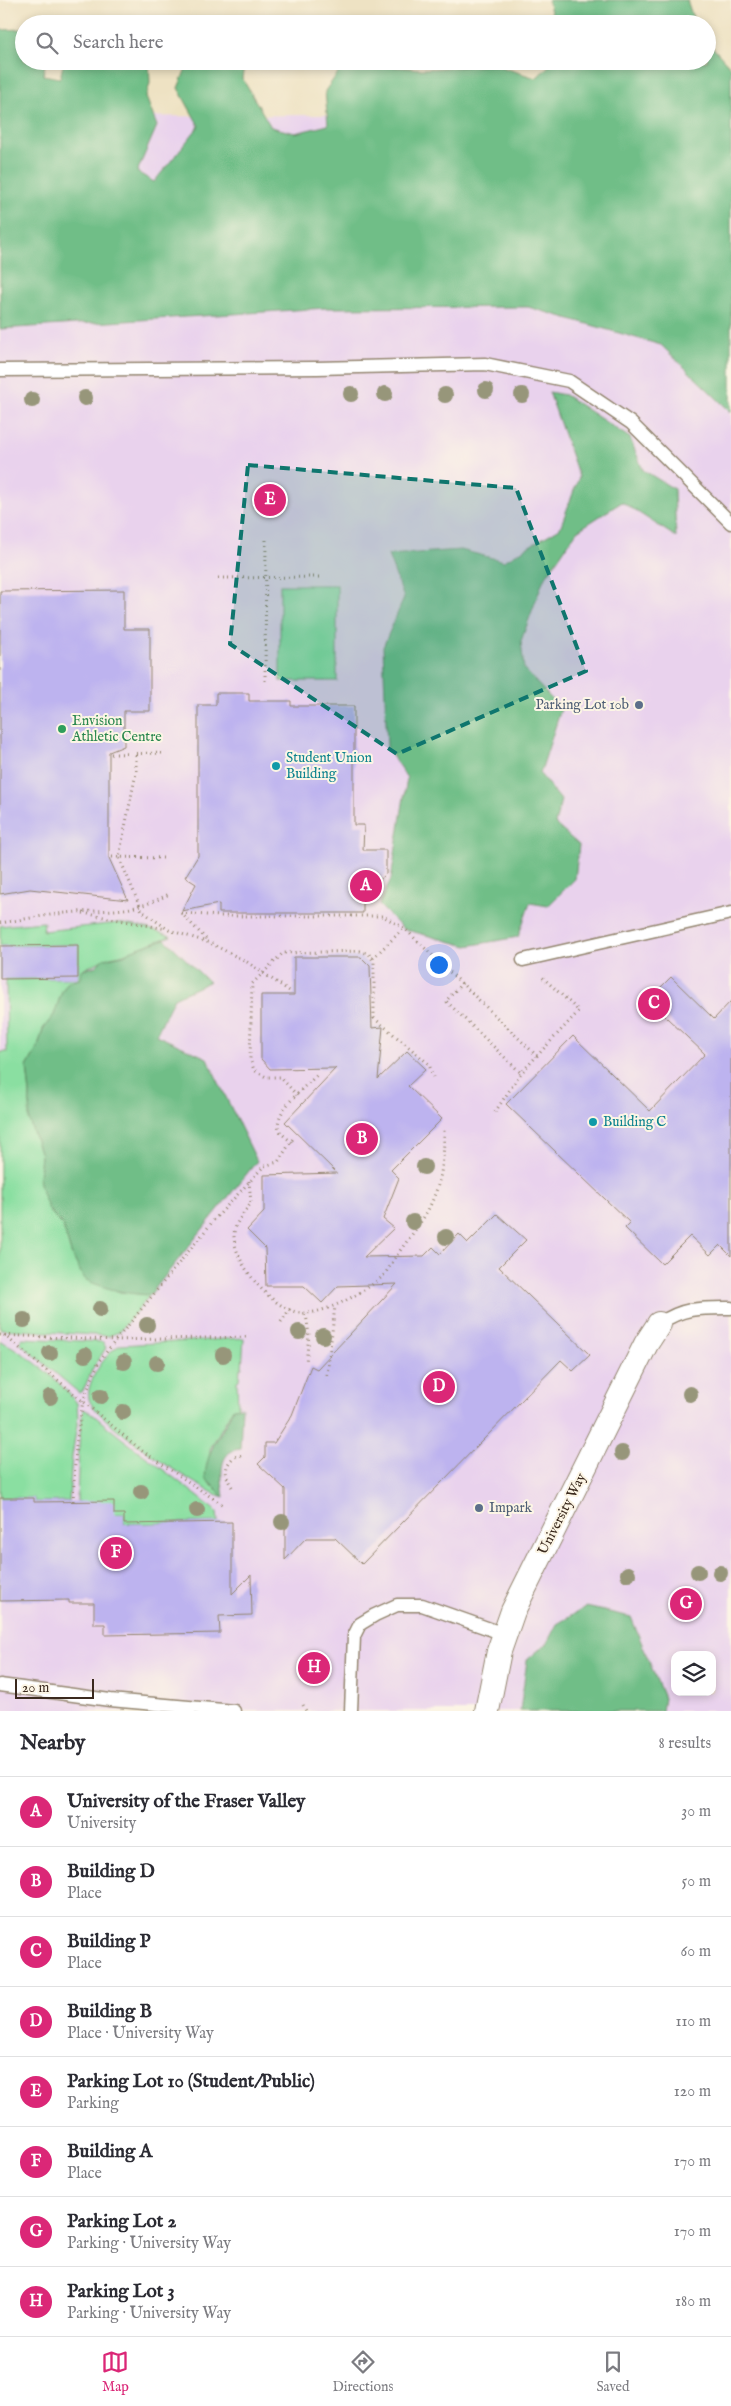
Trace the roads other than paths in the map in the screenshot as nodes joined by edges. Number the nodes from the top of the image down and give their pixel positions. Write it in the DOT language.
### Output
graph roads {
  1 [pos="0,370"];
  2 [pos="731,523"];
  3 [pos="731,913"];
  4 [pos="523,960"];
  5 [pos="731,1308"];
  6 [pos="659,1324"];
  7 [pos="504,1634"];
  8 [pos="0,1685"];
  9 [pos="234,1711"];
  10 [pos="351,1711"];
  11 [pos="487,1711"];
  1 -- 2 [label="lane"];
  3 -- 4 [label="lane"];
  5 -- 6 [label="lane"];
  6 -- 7 [label="street, University Way"];
  7 -- 10 [label="lane"];
  7 -- 11 [label="street, University Way"];
  8 -- 9 [label="lane"];
}
